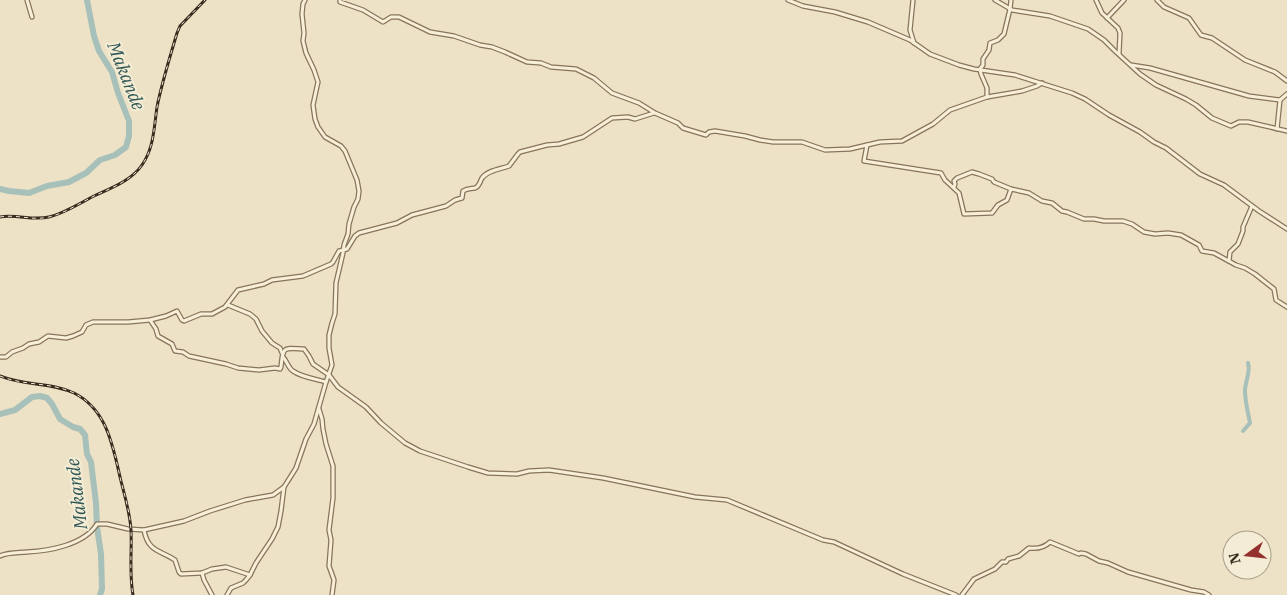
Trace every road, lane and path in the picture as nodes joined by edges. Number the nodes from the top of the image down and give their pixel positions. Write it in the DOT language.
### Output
graph roads {
  1 [pos="27,0"];
  2 [pos="305,0"];
  3 [pos="340,0"];
  4 [pos="788,0"];
  5 [pos="913,0"];
  6 [pos="995,0"];
  7 [pos="1011,0"];
  8 [pos="1096,0"];
  9 [pos="1124,0"];
  10 [pos="1157,0"];
  11 [pos="1010,9"];
  12 [pos="32,17"];
  13 [pos="1106,18"];
  14 [pos="914,43"];
  15 [pos="1119,55"];
  16 [pos="1130,65"];
  17 [pos="980,69"];
  18 [pos="1287,81"];
  19 [pos="1042,83"];
  20 [pos="1287,94"];
  21 [pos="987,97"];
  22 [pos="1280,100"];
  23 [pos="654,113"];
  24 [pos="1277,129"];
  25 [pos="1287,131"];
  26 [pos="867,145"];
  27 [pos="954,187"];
  28 [pos="1011,189"];
  29 [pos="1252,206"];
  30 [pos="1287,229"];
  31 [pos="344,249"];
  32 [pos="1229,261"];
  33 [pos="228,304"];
  34 [pos="1287,307"];
  35 [pos="150,320"];
  36 [pos="282,355"];
  37 [pos="0,357"];
  38 [pos="329,375"];
  39 [pos="326,382"];
  40 [pos="319,409"];
  41 [pos="284,487"];
  42 [pos="144,530"];
  43 [pos="0,556"];
  44 [pos="202,573"];
  45 [pos="250,575"];
  46 [pos="212,595"];
  47 [pos="227,595"];
  48 [pos="332,595"];
  49 [pos="956,595"];
  50 [pos="962,595"];
  51 [pos="1209,595"];
  1 -- 12 [label="street"];
  2 -- 31 [label="street"];
  3 -- 23 [label="street"];
  4 -- 14 [label="street"];
  5 -- 14 [label="street"];
  6 -- 11 [label="street"];
  7 -- 11 [label="street"];
  8 -- 13 [label="street"];
  9 -- 13 [label="street"];
  10 -- 18 [label="street"];
  11 -- 15 [label="street"];
  11 -- 17 [label="street"];
  13 -- 15 [label="street"];
  14 -- 17 [label="street"];
  15 -- 16 [label="street"];
  16 -- 22 [label="street"];
  16 -- 24 [label="street"];
  17 -- 19 [label="street"];
  17 -- 21 [label="street"];
  19 -- 21 [label="street"];
  19 -- 29 [label="street"];
  20 -- 22 [label="street"];
  21 -- 26 [label="street"];
  22 -- 24 [label="street"];
  23 -- 26 [label="street"];
  23 -- 31 [label="street"];
  24 -- 25 [label="street"];
  26 -- 27 [label="street"];
  27 -- 28 [label="street"];
  27 -- 28 [label="street"];
  28 -- 32 [label="street"];
  29 -- 30 [label="street"];
  29 -- 32 [label="street"];
  31 -- 33 [label="street"];
  31 -- 38 [label="street"];
  32 -- 34 [label="street"];
  33 -- 35 [label="street"];
  33 -- 36 [label="street"];
  35 -- 36 [label="street"];
  35 -- 37 [label="street"];
  36 -- 38 [label="street"];
  36 -- 39 [label="street"];
  38 -- 39 [label="street"];
  38 -- 49 [label="street"];
  39 -- 40 [label="street"];
  40 -- 41 [label="street"];
  40 -- 48 [label="street"];
  41 -- 42 [label="street"];
  41 -- 45 [label="street"];
  42 -- 43 [label="street"];
  42 -- 44 [label="street"];
  44 -- 45 [label="street"];
  44 -- 46 [label="street"];
  45 -- 47 [label="street"];
  50 -- 51 [label="street"];
}
